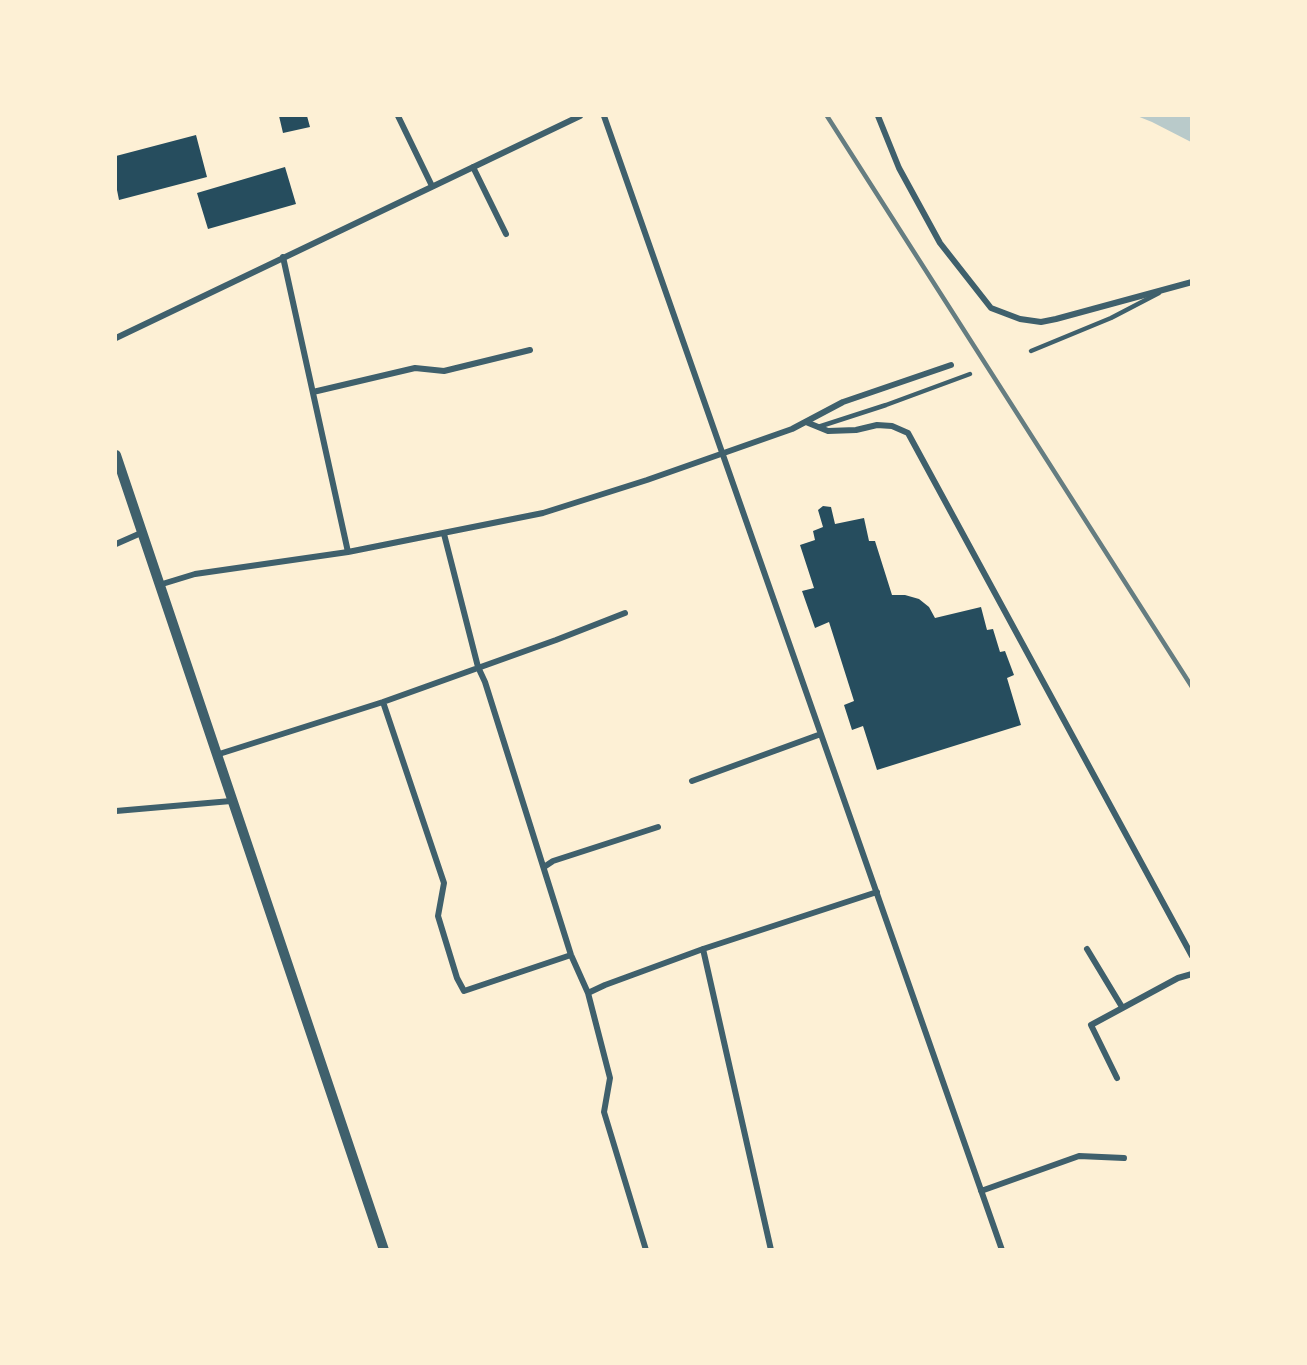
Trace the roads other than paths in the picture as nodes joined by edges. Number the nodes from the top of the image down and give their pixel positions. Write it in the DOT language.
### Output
graph roads {
  1 [pos="398,116"];
  2 [pos="580,116"];
  3 [pos="604,116"];
  4 [pos="878,116"];
  5 [pos="473,166"];
  6 [pos="432,186"];
  7 [pos="506,234"];
  8 [pos="283,257"];
  9 [pos="1191,282"];
  10 [pos="1166,290"];
  11 [pos="116,338"];
  12 [pos="530,350"];
  13 [pos="1031,351"];
  14 [pos="951,365"];
  15 [pos="970,374"];
  16 [pos="313,392"];
  17 [pos="806,422"];
  18 [pos="818,427"];
  19 [pos="722,452"];
  20 [pos="116,455"];
  21 [pos="141,533"];
  22 [pos="444,534"];
  23 [pos="116,544"];
  24 [pos="348,552"];
  25 [pos="159,585"];
  26 [pos="625,613"];
  27 [pos="478,667"];
  28 [pos="382,702"];
  29 [pos="822,734"];
  30 [pos="216,755"];
  31 [pos="692,781"];
  32 [pos="231,801"];
  33 [pos="116,811"];
  34 [pos="658,826"];
  35 [pos="543,867"];
  36 [pos="877,892"];
  37 [pos="1087,949"];
  38 [pos="703,950"];
  39 [pos="571,955"];
  40 [pos="1191,956"];
  41 [pos="1191,974"];
  42 [pos="588,993"];
  43 [pos="1122,1007"];
  44 [pos="1117,1078"];
  45 [pos="1124,1158"];
  46 [pos="981,1191"];
  47 [pos="384,1250"];
  48 [pos="646,1250"];
  49 [pos="771,1250"];
  50 [pos="1002,1250"];
  1 -- 6 [label="street"];
  2 -- 5 [label="street"];
  3 -- 19 [label="street"];
  4 -- 10 [label="street"];
  5 -- 6 [label="street"];
  5 -- 7 [label="street"];
  6 -- 8 [label="street"];
  8 -- 11 [label="street"];
  8 -- 16 [label="street"];
  9 -- 10 [label="street"];
  10 -- 13 [label="lane"];
  12 -- 16 [label="street"];
  14 -- 17 [label="street"];
  15 -- 18 [label="lane"];
  16 -- 24 [label="street"];
  17 -- 18 [label="street"];
  17 -- 19 [label="street"];
  18 -- 40 [label="street"];
  19 -- 22 [label="street"];
  19 -- 29 [label="street"];
  20 -- 21 [label="street"];
  21 -- 23 [label="street"];
  21 -- 25 [label="street"];
  22 -- 24 [label="street"];
  22 -- 27 [label="street"];
  24 -- 25 [label="street"];
  25 -- 30 [label="street"];
  26 -- 27 [label="street"];
  27 -- 28 [label="street"];
  27 -- 35 [label="street"];
  28 -- 30 [label="street"];
  28 -- 39 [label="street"];
  29 -- 31 [label="street"];
  29 -- 36 [label="street"];
  30 -- 32 [label="street"];
  32 -- 33 [label="street"];
  32 -- 47 [label="street"];
  34 -- 35 [label="street"];
  35 -- 39 [label="street"];
  36 -- 38 [label="street"];
  36 -- 46 [label="street"];
  37 -- 43 [label="street"];
  38 -- 42 [label="street"];
  38 -- 49 [label="street"];
  39 -- 42 [label="street"];
  41 -- 43 [label="street"];
  42 -- 48 [label="street"];
  43 -- 44 [label="street"];
  45 -- 46 [label="street"];
  46 -- 50 [label="street"];
}
